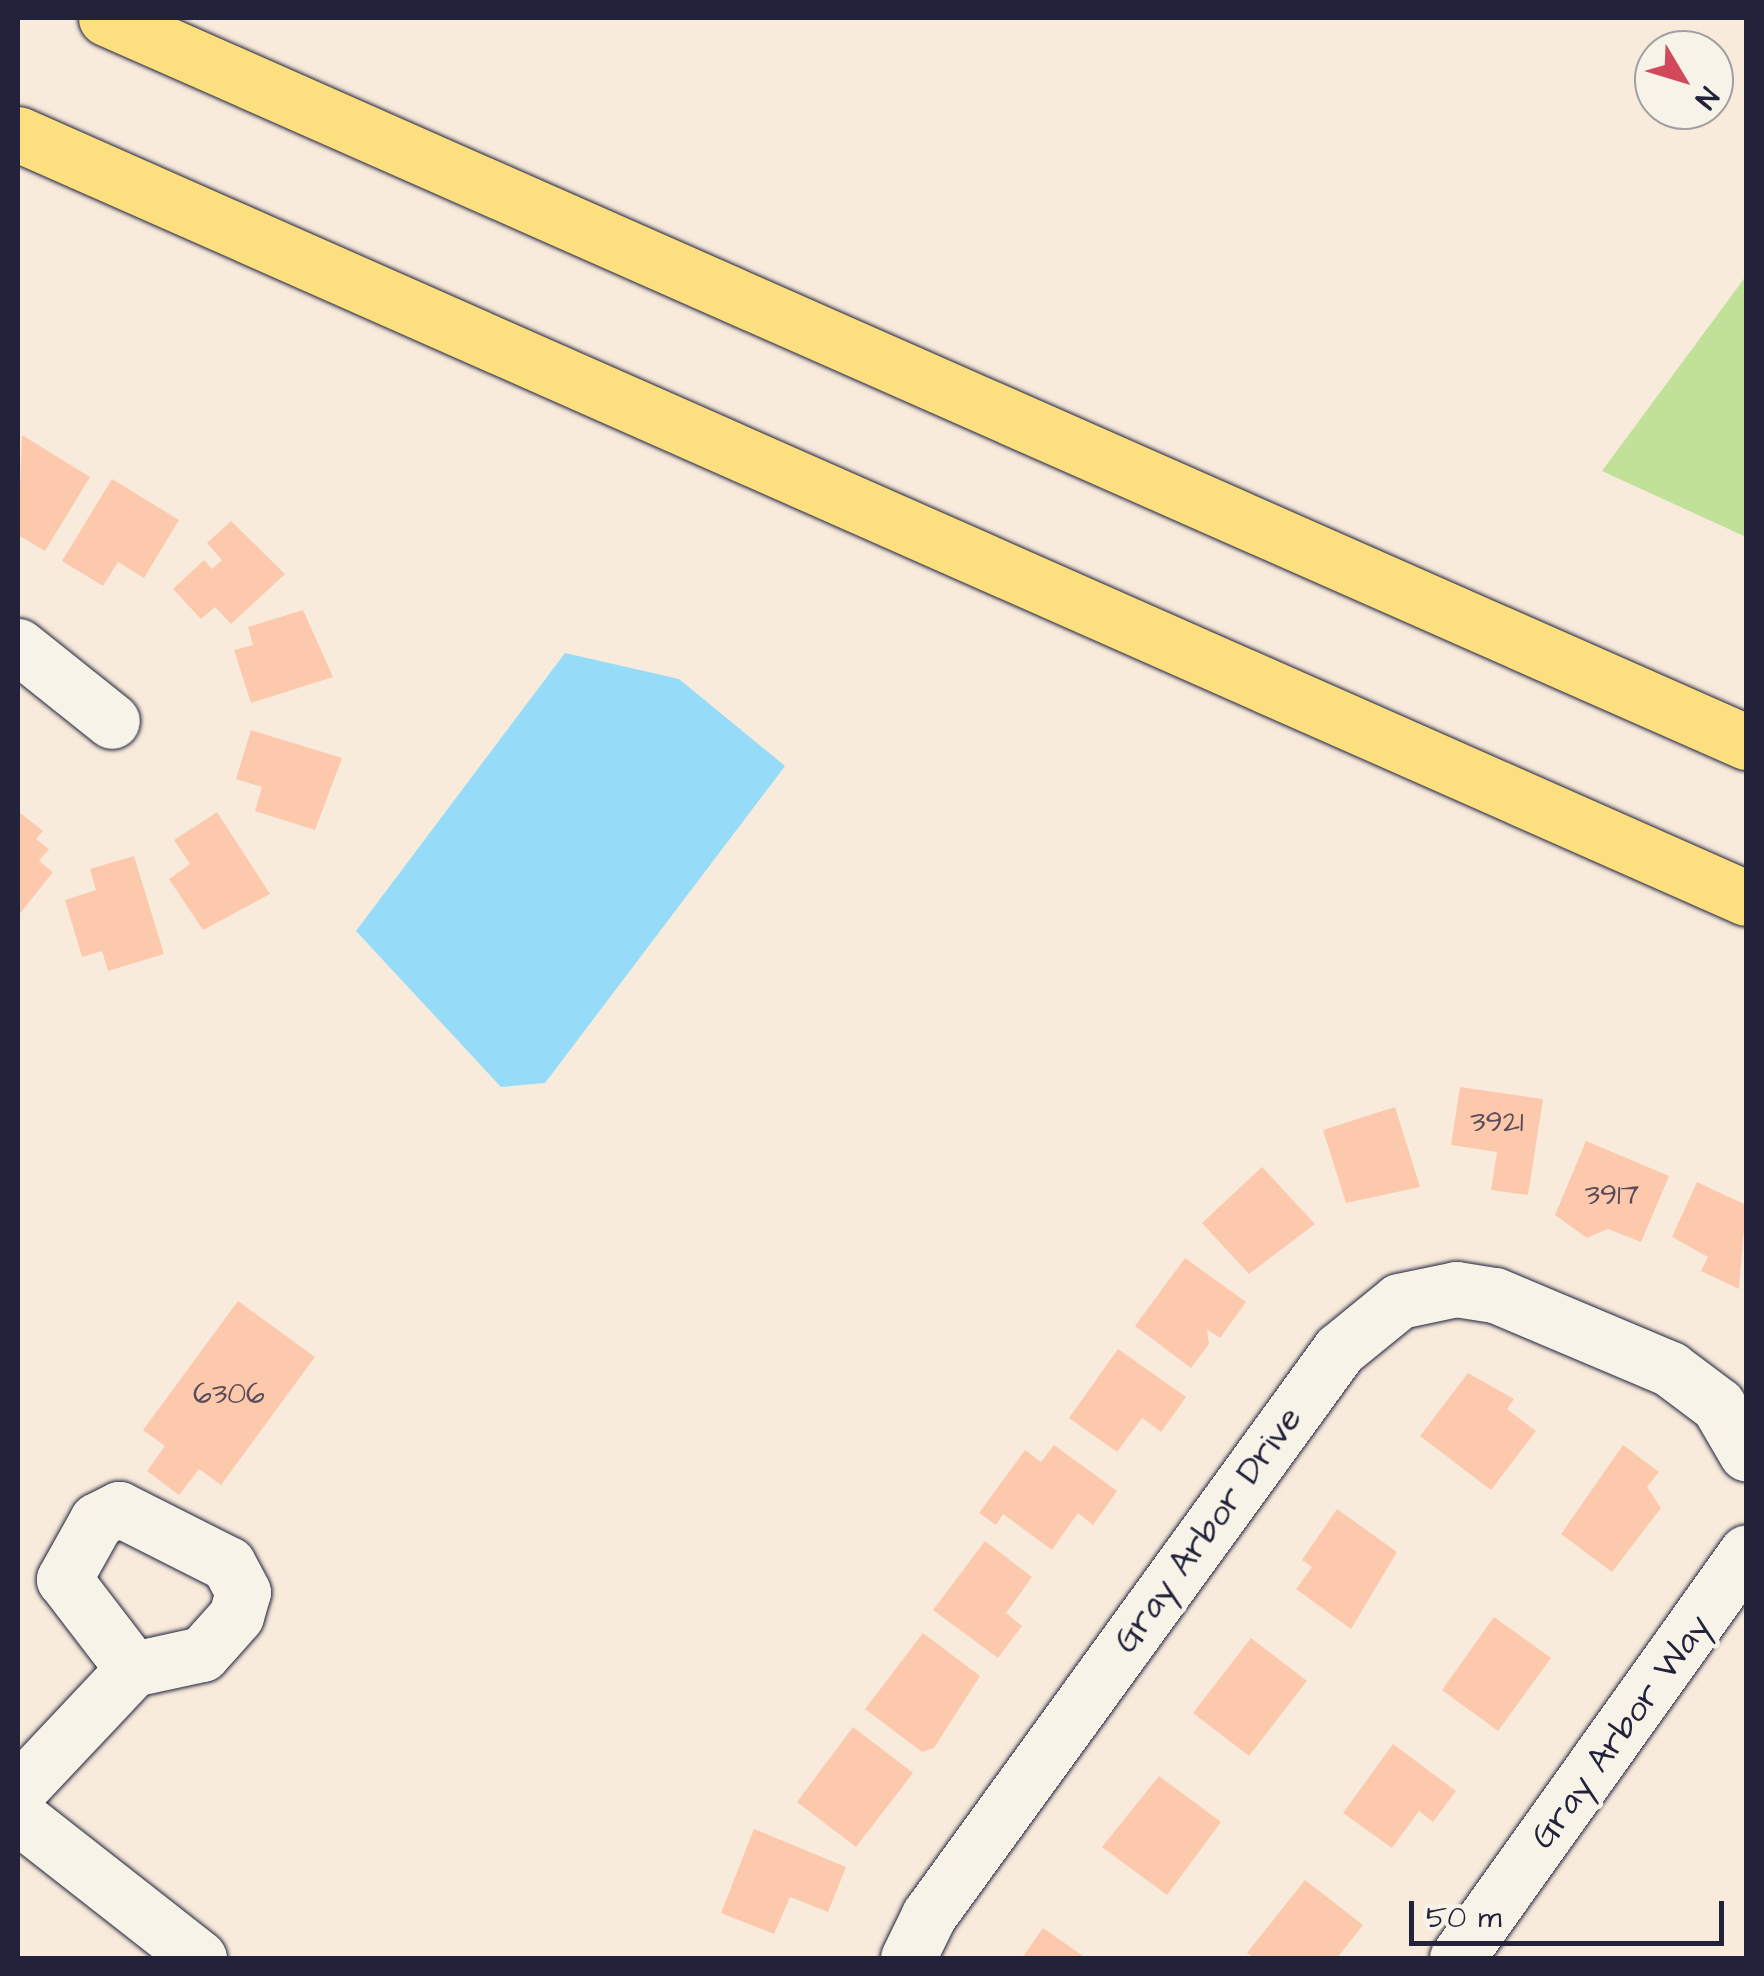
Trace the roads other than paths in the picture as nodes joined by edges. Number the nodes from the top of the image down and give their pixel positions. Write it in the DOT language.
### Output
graph roads {
  1 [pos="106,18"];
  2 [pos="18,134"];
  3 [pos="18,646"];
  4 [pos="112,721"];
  5 [pos="1746,742"];
  6 [pos="1746,898"];
  7 [pos="1746,1452"];
  8 [pos="1746,1552"];
  9 [pos="133,1669"];
  10 [pos="18,1792"];
  11 [pos="18,1816"];
  12 [pos="199,1958"];
  13 [pos="908,1958"];
  14 [pos="1458,1958"];
  1 -- 5 [label="highway"];
  2 -- 6 [label="highway"];
  3 -- 4 [label="street"];
  7 -- 13 [label="street, Gray Arbor Drive"];
  8 -- 14 [label="street, Gray Arbor Way"];
  9 -- 10 [label="street"];
  11 -- 12 [label="street"];
}
